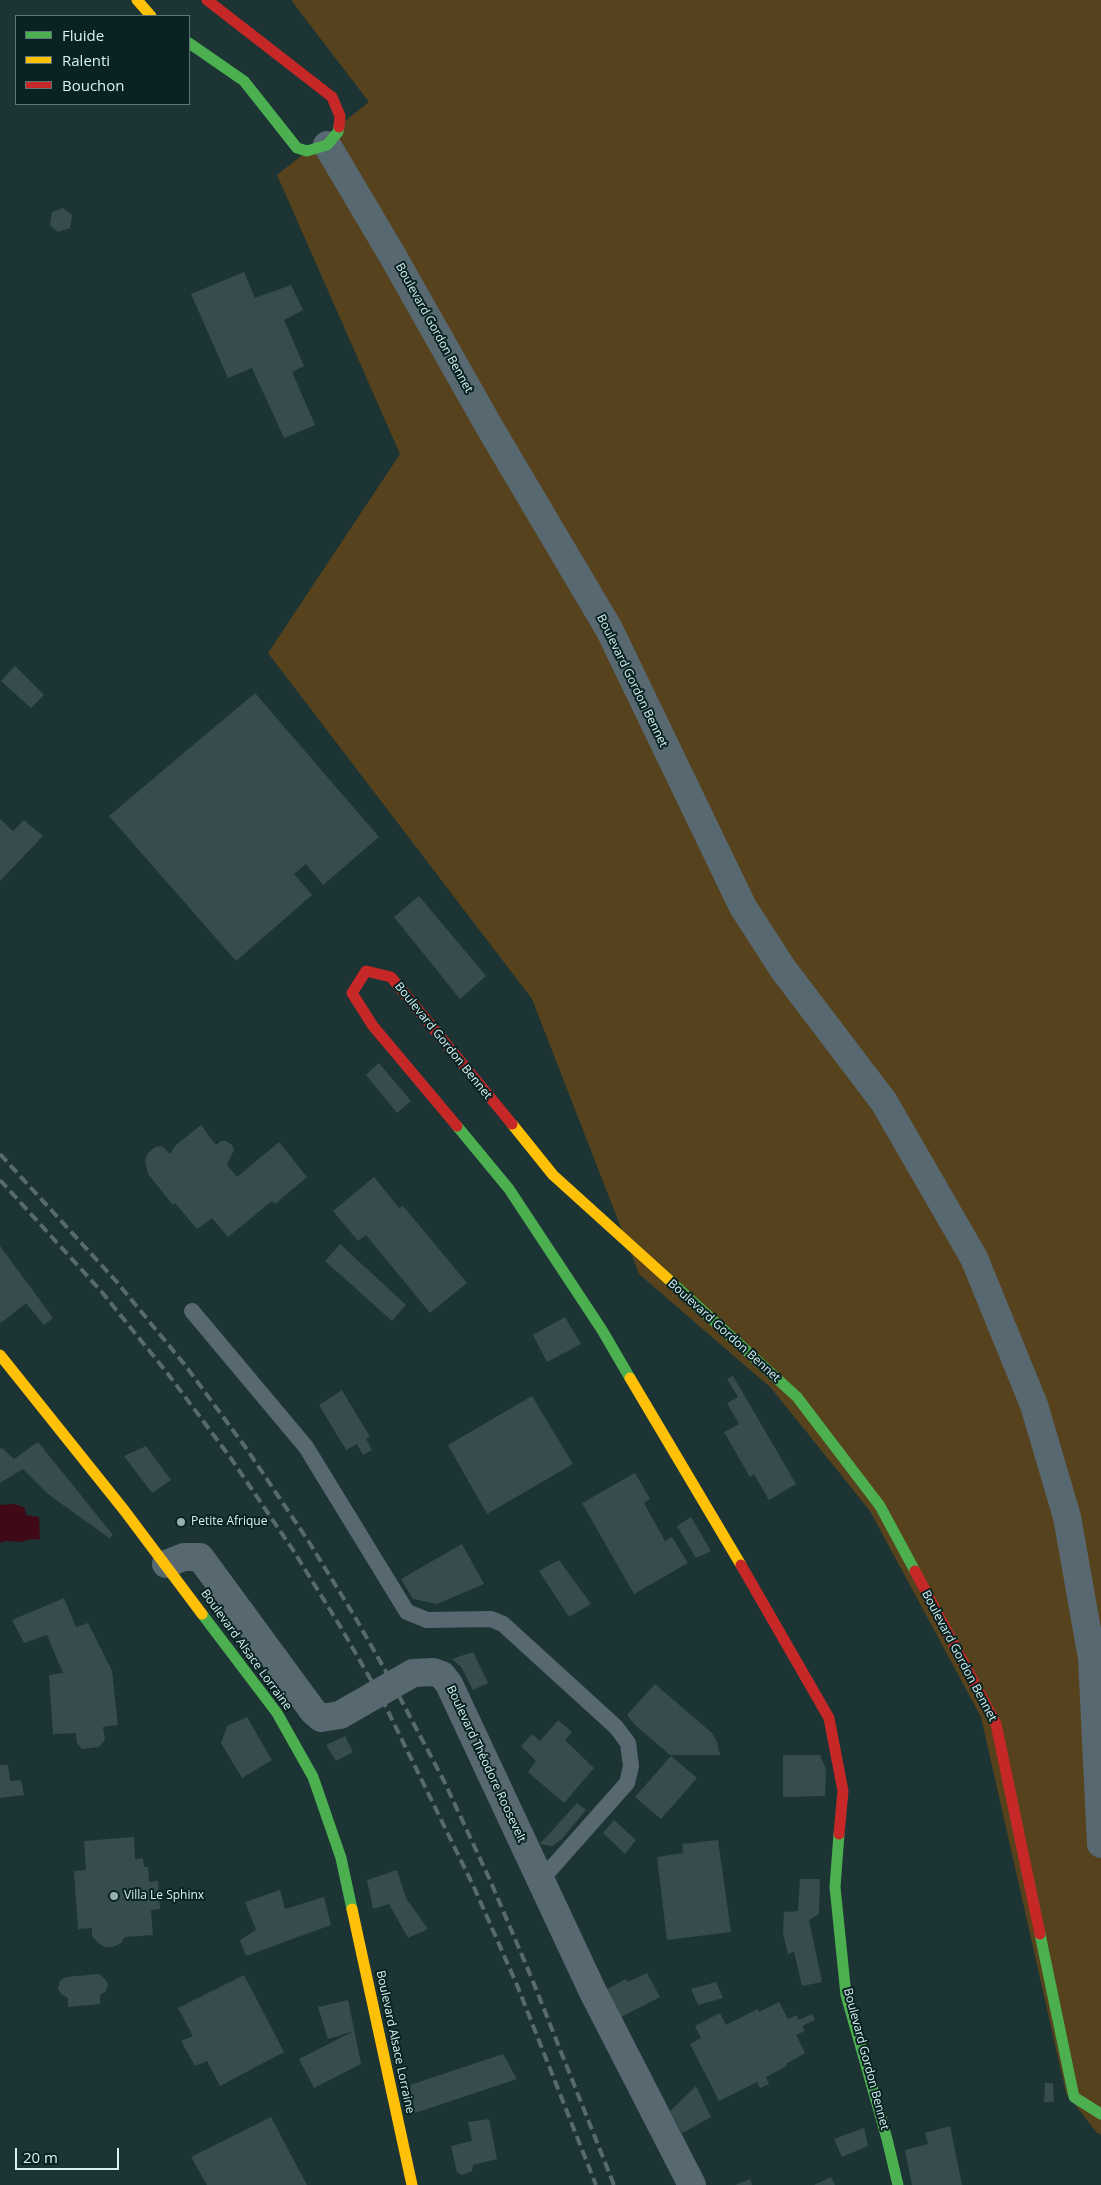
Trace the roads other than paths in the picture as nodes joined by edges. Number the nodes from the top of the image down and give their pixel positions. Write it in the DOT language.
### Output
graph roads {
  1 [pos="137,0"];
  2 [pos="207,0"];
  3 [pos="150,15"];
  4 [pos="190,44"];
  5 [pos="327,145"];
  6 [pos="192,1311"];
  7 [pos="0,1355"];
  8 [pos="166,1564"];
  9 [pos="1101,1844"];
  10 [pos="541,1880"];
  11 [pos="1101,2114"];
  12 [pos="412,2185"];
  13 [pos="692,2185"];
  14 [pos="898,2185"];
  1 -- 3 [label="street"];
  2 -- 5 [label="street"];
  4 -- 5 [label="street"];
  5 -- 9 [label="street, Boulevard Gordon Bennet"];
  6 -- 10 [label="lane"];
  7 -- 8 [label="street, Boulevard Alsace Lorraine"];
  8 -- 10 [label="street, Boulevard Théodore Roosevelt"];
  8 -- 12 [label="street, Boulevard Alsace Lorraine"];
  10 -- 13 [label="street, Boulevard Théodore Roosevelt"];
  11 -- 14 [label="street, Boulevard Gordon Bennet"];
}
